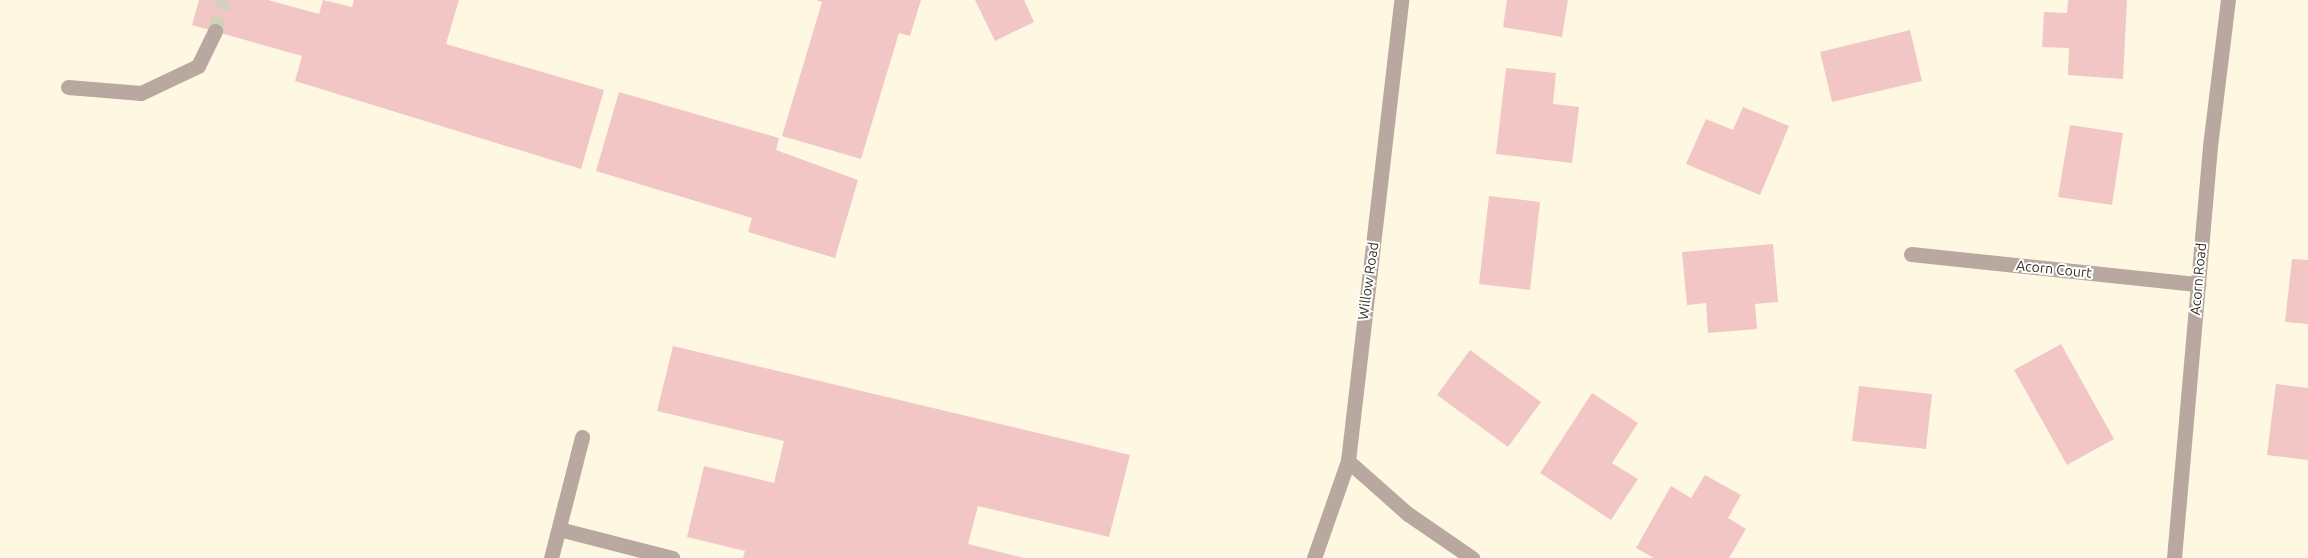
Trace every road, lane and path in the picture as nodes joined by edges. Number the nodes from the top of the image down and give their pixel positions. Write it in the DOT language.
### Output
graph roads {
  1 [pos="1401,0"];
  2 [pos="2228,0"];
  3 [pos="215,31"];
  4 [pos="68,87"];
  5 [pos="1911,254"];
  6 [pos="2198,284"];
  7 [pos="582,437"];
  8 [pos="1348,460"];
  9 [pos="559,529"];
  10 [pos="551,558"];
  11 [pos="672,558"];
  12 [pos="1314,558"];
  13 [pos="1472,558"];
  14 [pos="2174,558"];
  1 -- 8 [label="street, Willow Road"];
  2 -- 6 [label="street, Acorn Road"];
  3 -- 4 [label="street"];
  5 -- 6 [label="street, Acorn Court"];
  6 -- 14 [label="street, Acorn Road"];
  7 -- 9 [label="street"];
  8 -- 12 [label="street, Willow Road"];
  8 -- 13 [label="street"];
  9 -- 10 [label="street"];
  9 -- 11 [label="street"];
}
